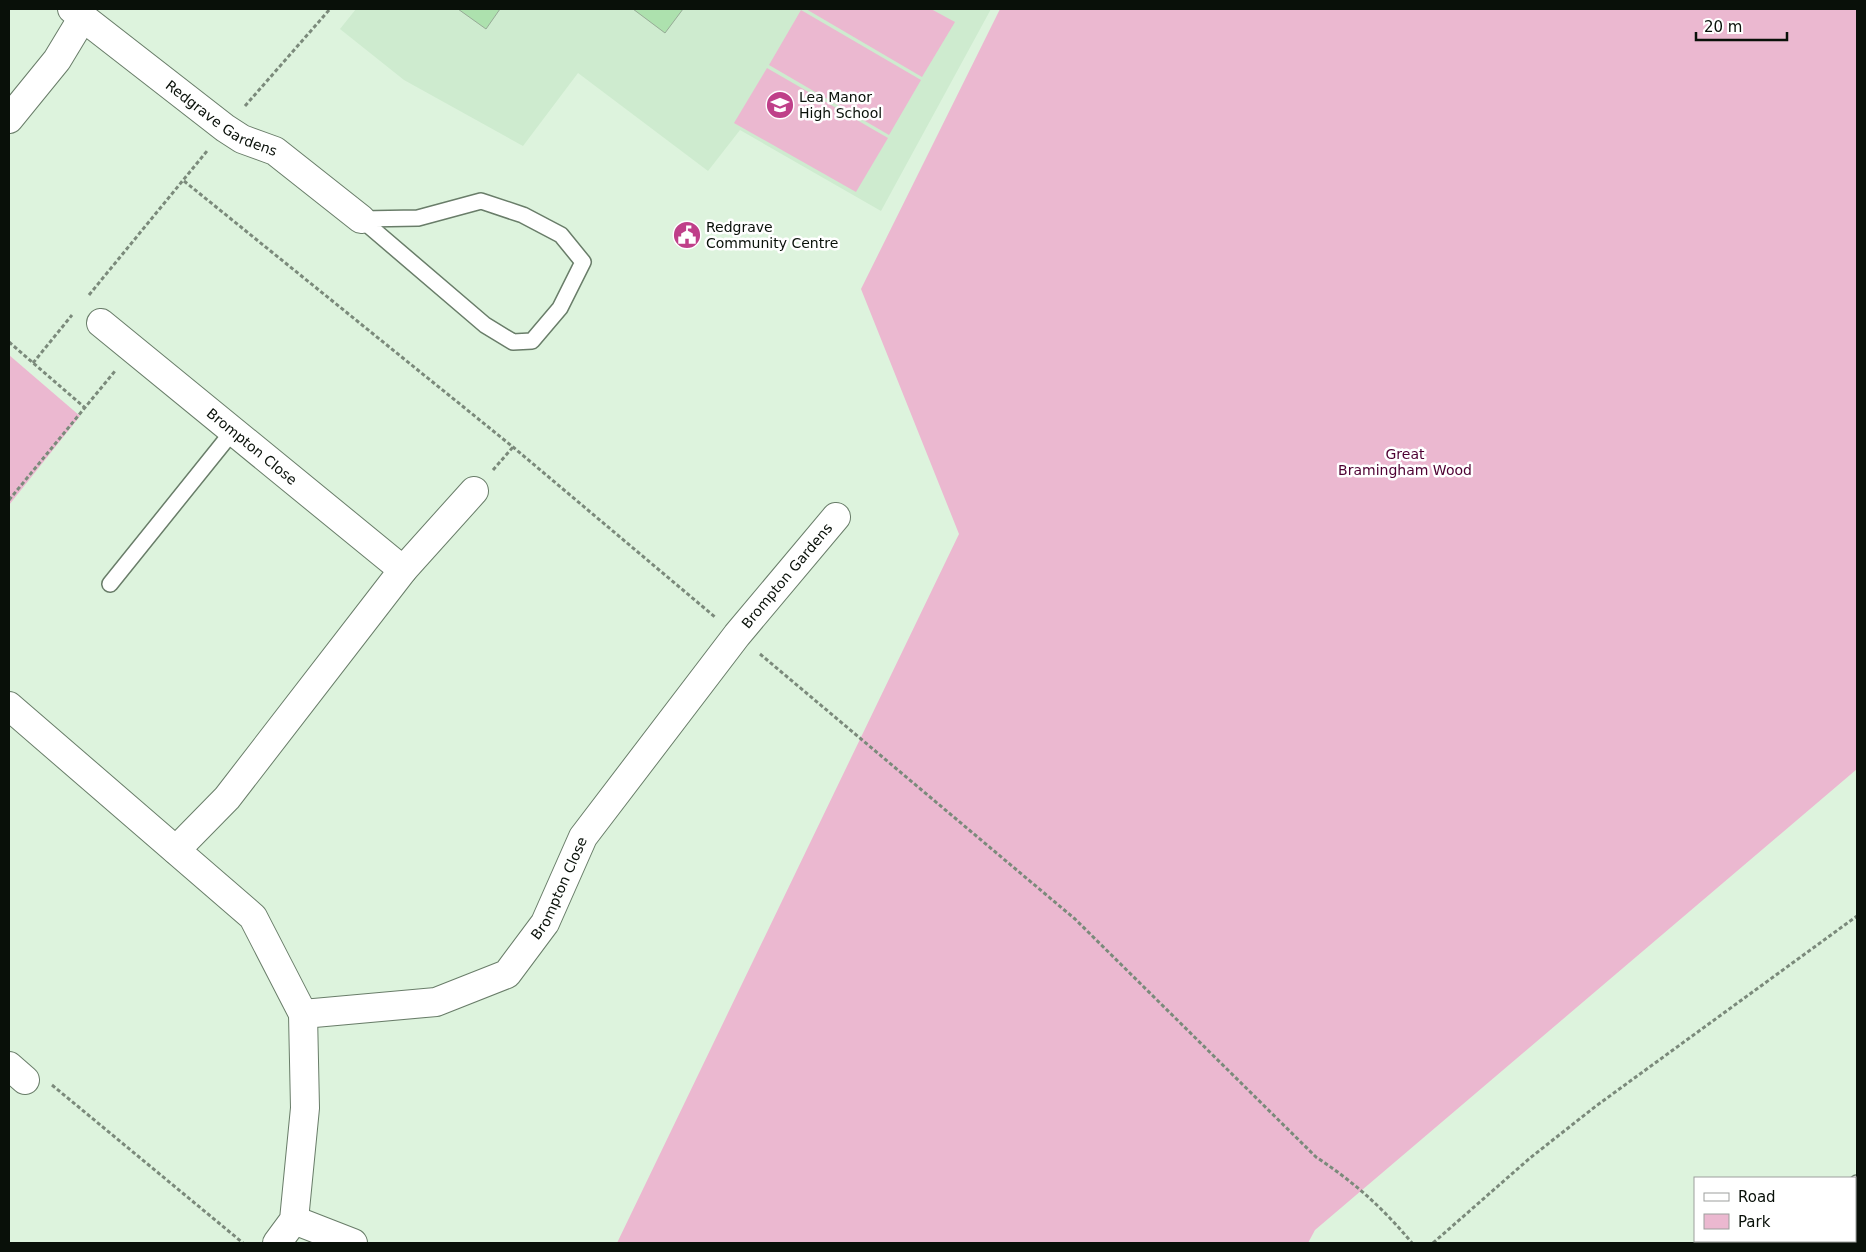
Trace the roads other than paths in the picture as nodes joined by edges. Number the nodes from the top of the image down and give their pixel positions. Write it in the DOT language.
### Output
graph roads {
  1 [pos="77,13"];
  2 [pos="9,119"];
  3 [pos="361,219"];
  4 [pos="101,323"];
  5 [pos="233,431"];
  6 [pos="474,491"];
  7 [pos="836,517"];
  8 [pos="403,570"];
  9 [pos="110,584"];
  10 [pos="737,635"];
  11 [pos="9,706"];
  12 [pos="176,850"];
  13 [pos="303,1014"];
  14 [pos="294,1220"];
  15 [pos="277,1243"];
  16 [pos="353,1243"];
  1 -- 2 [label="street, Redgrave Gardens"];
  1 -- 3 [label="street, Redgrave Gardens"];
  3 -- 3 [label="lane"];
  4 -- 5 [label="street, Brompton Close"];
  5 -- 8 [label="street, Brompton Close"];
  5 -- 9 [label="lane"];
  6 -- 8 [label="street"];
  7 -- 10 [label="street, Brompton Gardens"];
  8 -- 12 [label="street"];
  10 -- 13 [label="street, Brompton Close"];
  11 -- 12 [label="street"];
  12 -- 13 [label="street"];
  13 -- 14 [label="street"];
  14 -- 15 [label="street"];
  14 -- 16 [label="street"];
}
